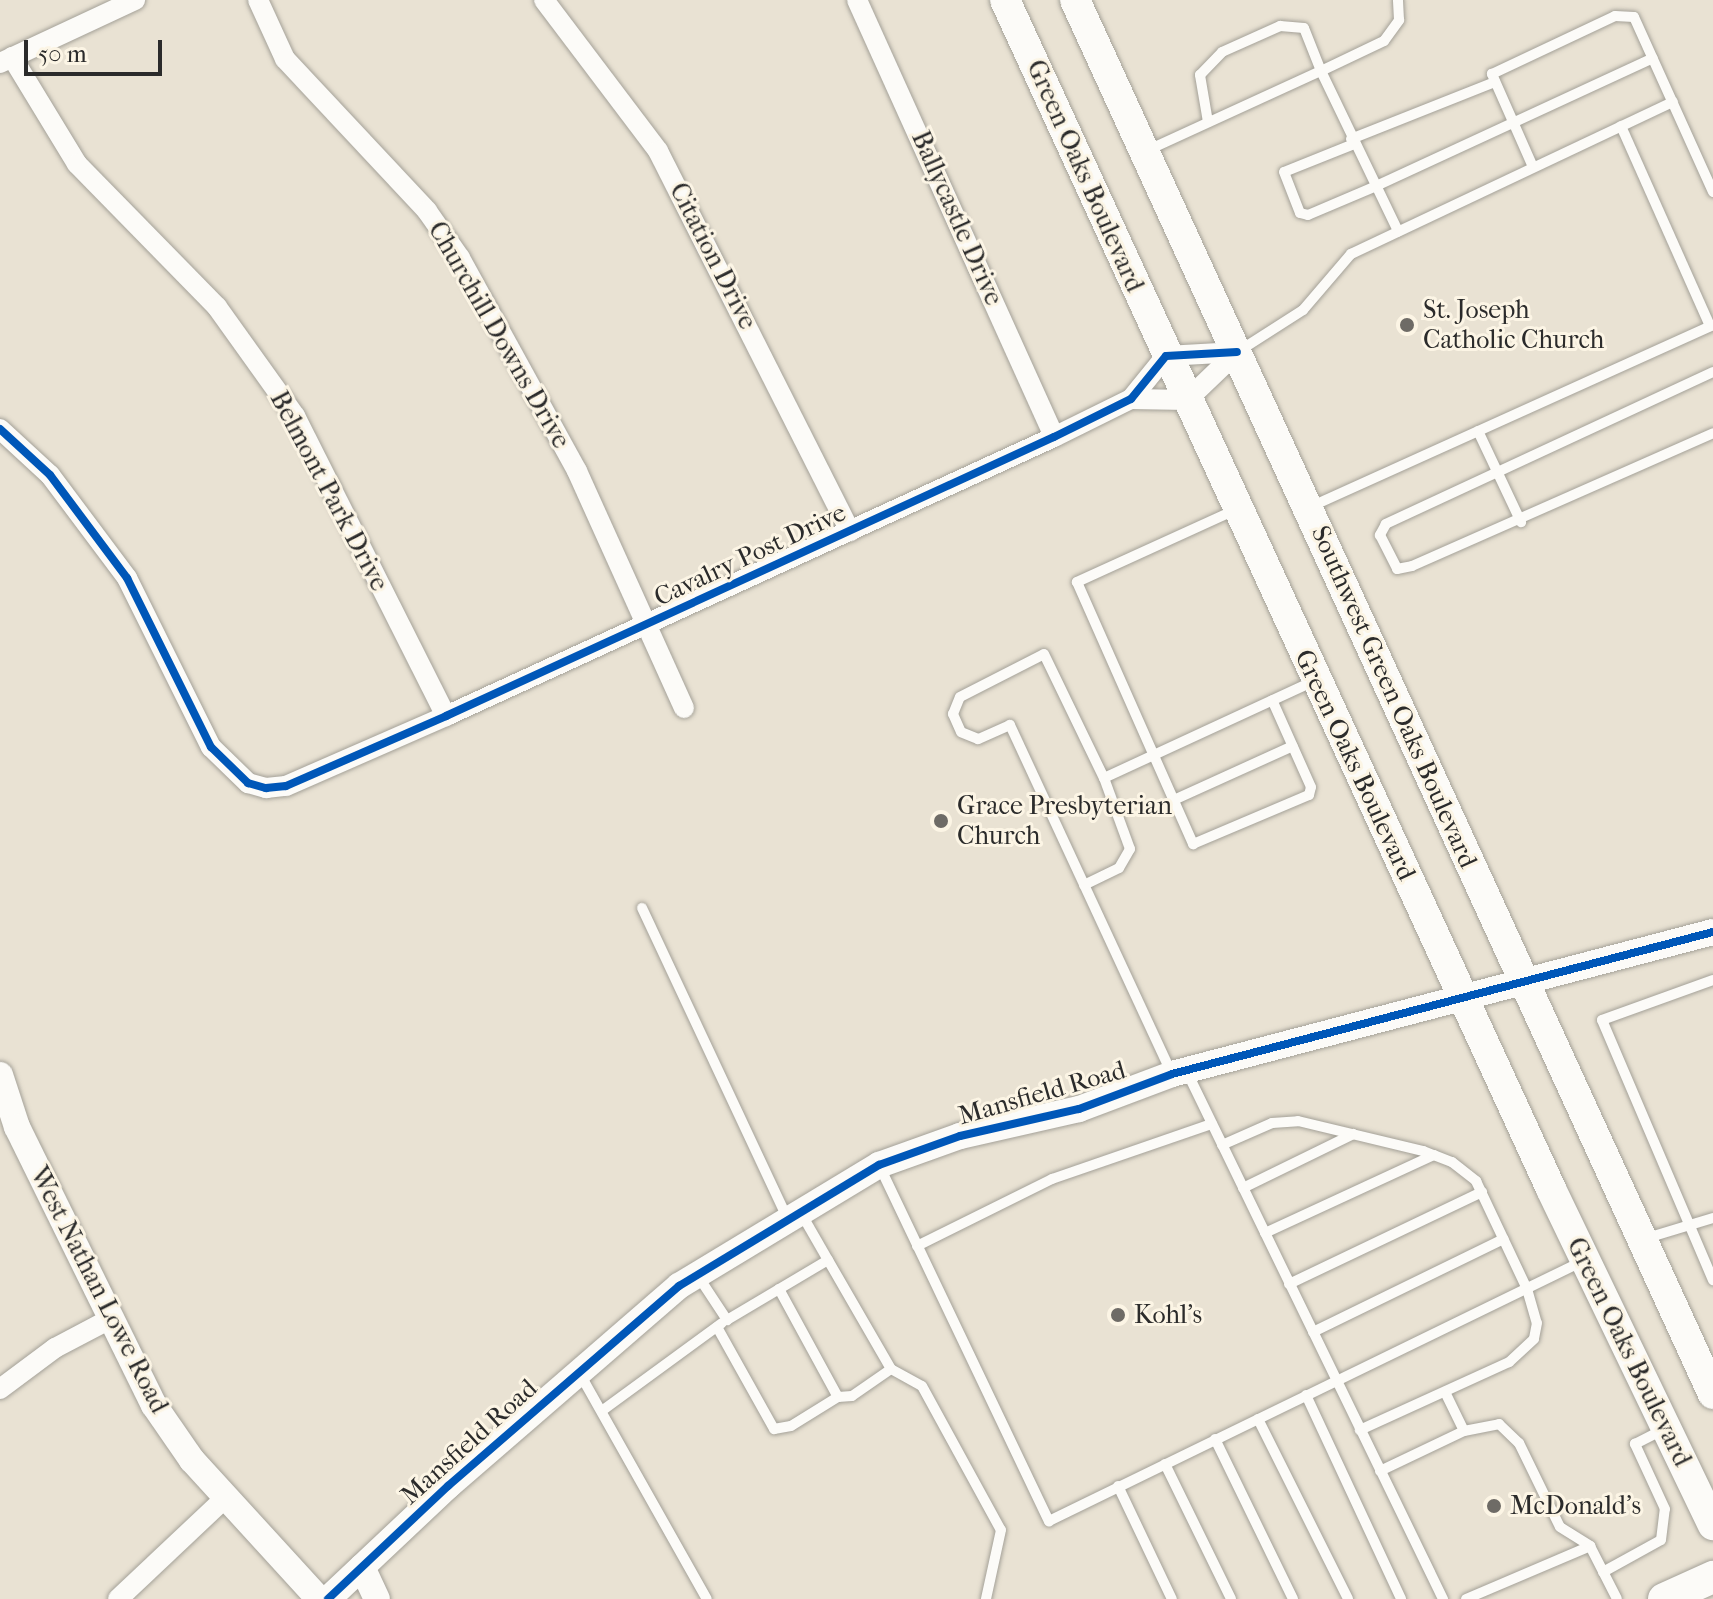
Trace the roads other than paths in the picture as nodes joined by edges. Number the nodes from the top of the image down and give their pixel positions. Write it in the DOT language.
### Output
graph roads {
  1 [pos="135,0"];
  2 [pos="258,0"];
  3 [pos="544,0"];
  4 [pos="857,0"];
  5 [pos="1005,0"];
  6 [pos="1075,0"];
  7 [pos="1398,0"];
  8 [pos="1653,58"];
  9 [pos="6,60"];
  10 [pos="1321,71"];
  11 [pos="1495,82"];
  12 [pos="1673,102"];
  13 [pos="1512,120"];
  14 [pos="1208,122"];
  15 [pos="1621,126"];
  16 [pos="1353,142"];
  17 [pos="1144,152"];
  18 [pos="1533,167"];
  19 [pos="1374,187"];
  20 [pos="1713,192"];
  21 [pos="1398,231"];
  22 [pos="1711,326"];
  23 [pos="1237,352"];
  24 [pos="1166,356"];
  25 [pos="1713,372"];
  26 [pos="1131,399"];
  27 [pos="1187,400"];
  28 [pos="0,429"];
  29 [pos="1478,431"];
  30 [pos="1713,433"];
  31 [pos="1054,437"];
  32 [pos="1496,473"];
  33 [pos="1308,507"];
  34 [pos="1237,509"];
  35 [pos="1521,522"];
  36 [pos="850,531"];
  37 [pos="647,625"];
  38 [pos="1316,680"];
  39 [pos="1272,700"];
  40 [pos="684,708"];
  41 [pos="446,716"];
  42 [pos="1293,746"];
  43 [pos="1157,753"];
  44 [pos="1104,778"];
  45 [pos="1176,799"];
  46 [pos="1084,885"];
  47 [pos="642,908"];
  48 [pos="1713,932"];
  49 [pos="1523,980"];
  50 [pos="1713,980"];
  51 [pos="1464,994"];
  52 [pos="1179,1072"];
  53 [pos="0,1075"];
  54 [pos="1212,1124"];
  55 [pos="1353,1134"];
  56 [pos="1222,1145"];
  57 [pos="1434,1155"];
  58 [pos="879,1165"];
  59 [pos="1243,1188"];
  60 [pos="1482,1192"];
  61 [pos="794,1215"];
  62 [pos="1713,1218"];
  63 [pos="1688,1226"];
  64 [pos="1265,1233"];
  65 [pos="1504,1239"];
  66 [pos="1641,1240"];
  67 [pos="917,1246"];
  68 [pos="828,1260"];
  69 [pos="1585,1261"];
  70 [pos="696,1275"];
  71 [pos="1713,1280"];
  72 [pos="1289,1284"];
  73 [pos="779,1289"];
  74 [pos="1527,1289"];
  75 [pos="110,1319"];
  76 [pos="727,1320"];
  77 [pos="717,1327"];
  78 [pos="1313,1332"];
  79 [pos="1705,1360"];
  80 [pos="891,1369"];
  81 [pos="579,1371"];
  82 [pos="1336,1381"];
  83 [pos="0,1389"];
  84 [pos="1445,1392"];
  85 [pos="1713,1394"];
  86 [pos="1306,1395"];
  87 [pos="838,1397"];
  88 [pos="603,1410"];
  89 [pos="1258,1419"];
  90 [pos="1666,1428"];
  91 [pos="1360,1430"];
  92 [pos="1464,1431"];
  93 [pos="1215,1439"];
  94 [pos="1165,1464"];
  95 [pos="1380,1471"];
  96 [pos="1118,1486"];
  97 [pos="225,1498"];
  98 [pos="1713,1525"];
  99 [pos="1590,1546"];
  100 [pos="362,1567"];
  101 [pos="1603,1572"];
  102 [pos="1713,1577"];
  103 [pos="118,1599"];
  104 [pos="319,1599"];
  105 [pos="328,1599"];
  106 [pos="377,1599"];
  107 [pos="707,1599"];
  108 [pos="986,1599"];
  109 [pos="1172,1599"];
  110 [pos="1231,1599"];
  111 [pos="1293,1599"];
  112 [pos="1348,1599"];
  113 [pos="1401,1599"];
  114 [pos="1443,1599"];
  115 [pos="1466,1599"];
  116 [pos="1617,1599"];
  117 [pos="1664,1599"];
  1 -- 9 [label="street"];
  2 -- 37 [label="street, Churchill Downs Drive"];
  3 -- 36 [label="street, Citation Drive"];
  4 -- 31 [label="street, Ballycastle Drive"];
  5 -- 24 [label="main road, Green Oaks Boulevard"];
  6 -- 17 [label="main road, Southwest Green Oaks Boulevard"];
  7 -- 10 [label="lane"];
  8 -- 11 [label="lane"];
  8 -- 12 [label="lane"];
  8 -- 13 [label="lane"];
  9 -- 41 [label="street, Belmont Park Drive"];
  10 -- 14 [label="lane"];
  10 -- 14 [label="lane"];
  10 -- 16 [label="lane"];
  11 -- 13 [label="lane"];
  11 -- 16 [label="lane"];
  12 -- 15 [label="lane"];
  12 -- 20 [label="lane"];
  13 -- 18 [label="lane"];
  13 -- 19 [label="lane"];
  14 -- 17 [label="lane"];
  15 -- 18 [label="lane"];
  15 -- 22 [label="lane"];
  16 -- 19 [label="lane"];
  16 -- 19 [label="lane"];
  17 -- 23 [label="main road, Southwest Green Oaks Boulevard"];
  18 -- 21 [label="lane"];
  19 -- 21 [label="lane"];
  21 -- 23 [label="lane"];
  22 -- 29 [label="lane"];
  23 -- 24 [label="street"];
  23 -- 27 [label="street"];
  23 -- 33 [label="main road, Southwest Green Oaks Boulevard"];
  24 -- 26 [label="street, Cavalry Post Drive"];
  24 -- 27 [label="main road, Green Oaks Boulevard"];
  25 -- 32 [label="lane"];
  26 -- 27 [label="street, Cavalry Post Drive"];
  26 -- 31 [label="street, Cavalry Post Drive"];
  27 -- 34 [label="main road, Green Oaks Boulevard"];
  28 -- 41 [label="street, Cavalry Post Drive"];
  29 -- 32 [label="lane"];
  29 -- 33 [label="lane"];
  30 -- 35 [label="lane"];
  31 -- 36 [label="street, Cavalry Post Drive"];
  32 -- 35 [label="lane"];
  32 -- 35 [label="lane"];
  33 -- 49 [label="main road, Southwest Green Oaks Boulevard"];
  34 -- 38 [label="main road, Green Oaks Boulevard"];
  34 -- 43 [label="lane"];
  36 -- 37 [label="street, Cavalry Post Drive"];
  37 -- 40 [label="street, Churchill Downs Drive"];
  37 -- 41 [label="street, Cavalry Post Drive"];
  38 -- 39 [label="lane"];
  38 -- 51 [label="main road, Green Oaks Boulevard"];
  39 -- 42 [label="lane"];
  39 -- 43 [label="lane"];
  42 -- 45 [label="lane"];
  42 -- 45 [label="lane"];
  43 -- 44 [label="lane"];
  43 -- 45 [label="lane"];
  44 -- 46 [label="lane"];
  44 -- 46 [label="lane"];
  46 -- 52 [label="lane"];
  47 -- 61 [label="lane"];
  48 -- 49 [label="street, Mansfield Road"];
  49 -- 51 [label="street, Mansfield Road"];
  49 -- 66 [label="main road, Southwest Green Oaks Boulevard"];
  50 -- 63 [label="lane"];
  51 -- 52 [label="street, Mansfield Road"];
  51 -- 69 [label="main road, Green Oaks Boulevard"];
  52 -- 54 [label="lane"];
  52 -- 58 [label="street, Mansfield Road"];
  53 -- 75 [label="street, West Nathan Lowe Road"];
  54 -- 56 [label="lane"];
  54 -- 67 [label="lane"];
  55 -- 56 [label="lane"];
  55 -- 57 [label="lane"];
  55 -- 59 [label="lane"];
  56 -- 59 [label="lane"];
  57 -- 60 [label="lane"];
  57 -- 64 [label="lane"];
  58 -- 61 [label="street, Mansfield Road"];
  58 -- 67 [label="lane"];
  59 -- 64 [label="lane"];
  60 -- 65 [label="lane"];
  60 -- 72 [label="lane"];
  61 -- 68 [label="lane"];
  61 -- 70 [label="street, Mansfield Road"];
  62 -- 63 [label="lane"];
  63 -- 66 [label="lane"];
  63 -- 71 [label="lane"];
  64 -- 72 [label="lane"];
  65 -- 74 [label="lane"];
  65 -- 78 [label="lane"];
  66 -- 79 [label="main road, Southwest Green Oaks Boulevard"];
  67 -- 96 [label="lane"];
  68 -- 73 [label="lane"];
  68 -- 80 [label="lane"];
  69 -- 74 [label="lane"];
  69 -- 90 [label="main road, Green Oaks Boulevard"];
  70 -- 76 [label="lane"];
  70 -- 81 [label="street, Mansfield Road"];
  72 -- 78 [label="lane"];
  73 -- 76 [label="lane"];
  73 -- 87 [label="lane"];
  74 -- 82 [label="lane"];
  74 -- 84 [label="lane"];
  75 -- 83 [label="street"];
  75 -- 97 [label="street, West Nathan Lowe Road"];
  76 -- 77 [label="lane"];
  77 -- 87 [label="lane"];
  77 -- 88 [label="lane"];
  78 -- 82 [label="lane"];
  79 -- 85 [label="main road, Southwest Green Oaks Boulevard"];
  80 -- 87 [label="lane"];
  80 -- 108 [label="lane"];
  81 -- 88 [label="lane"];
  81 -- 100 [label="street, Mansfield Road"];
  82 -- 86 [label="lane"];
  82 -- 91 [label="lane"];
  84 -- 91 [label="lane"];
  84 -- 92 [label="lane"];
  86 -- 89 [label="lane"];
  86 -- 113 [label="lane"];
  88 -- 107 [label="lane"];
  89 -- 93 [label="lane"];
  89 -- 112 [label="lane"];
  90 -- 98 [label="main road, Green Oaks Boulevard"];
  90 -- 101 [label="lane"];
  91 -- 95 [label="lane"];
  92 -- 95 [label="lane"];
  92 -- 99 [label="lane"];
  93 -- 94 [label="lane"];
  93 -- 111 [label="lane"];
  94 -- 96 [label="lane"];
  94 -- 110 [label="lane"];
  95 -- 114 [label="lane"];
  96 -- 109 [label="lane"];
  97 -- 103 [label="street"];
  97 -- 104 [label="street, West Nathan Lowe Road"];
  99 -- 101 [label="lane"];
  99 -- 115 [label="lane"];
  100 -- 105 [label="street, Mansfield Road"];
  100 -- 106 [label="street"];
  101 -- 116 [label="lane"];
  102 -- 117 [label="main road"];
}
